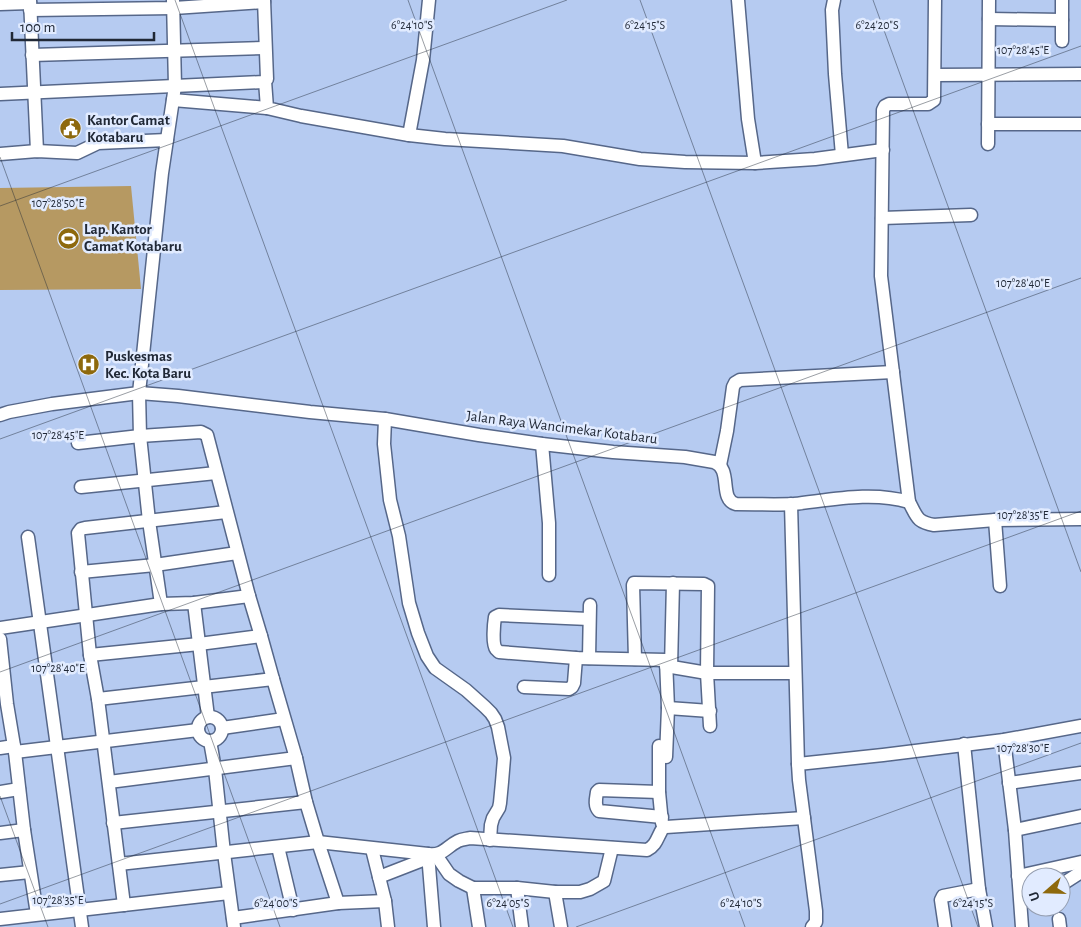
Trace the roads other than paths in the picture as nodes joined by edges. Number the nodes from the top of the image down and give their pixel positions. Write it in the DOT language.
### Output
graph roads {
  1 [pos="428,0"];
  2 [pos="738,0"];
  3 [pos="834,0"];
  4 [pos="935,0"];
  5 [pos="989,0"];
  6 [pos="1062,0"];
  7 [pos="264,1"];
  8 [pos="0,4"];
  9 [pos="30,4"];
  10 [pos="174,4"];
  11 [pos="989,19"];
  12 [pos="1062,20"];
  13 [pos="1062,41"];
  14 [pos="265,48"];
  15 [pos="174,50"];
  16 [pos="32,54"];
  17 [pos="988,74"];
  18 [pos="1081,74"];
  19 [pos="935,75"];
  20 [pos="265,81"];
  21 [pos="175,86"];
  22 [pos="34,92"];
  23 [pos="0,94"];
  24 [pos="173,100"];
  25 [pos="267,108"];
  26 [pos="988,124"];
  27 [pos="1081,124"];
  28 [pos="409,135"];
  29 [pos="167,140"];
  30 [pos="988,144"];
  31 [pos="883,150"];
  32 [pos="37,151"];
  33 [pos="0,154"];
  34 [pos="842,155"];
  35 [pos="755,163"];
  36 [pos="971,215"];
  37 [pos="882,218"];
  38 [pos="893,372"];
  39 [pos="139,393"];
  40 [pos="0,415"];
  41 [pos="385,419"];
  42 [pos="140,436"];
  43 [pos="78,443"];
  44 [pos="542,444"];
  45 [pos="720,465"];
  46 [pos="216,473"];
  47 [pos="145,480"];
  48 [pos="81,487"];
  49 [pos="909,502"];
  50 [pos="791,504"];
  51 [pos="226,512"];
  52 [pos="1081,519"];
  53 [pos="995,520"];
  54 [pos="149,521"];
  55 [pos="28,537"];
  56 [pos="237,552"];
  57 [pos="155,565"];
  58 [pos="81,572"];
  59 [pos="549,575"];
  60 [pos="673,583"];
  61 [pos="1000,586"];
  62 [pos="248,596"];
  63 [pos="161,604"];
  64 [pos="194,604"];
  65 [pos="590,605"];
  66 [pos="86,616"];
  67 [pos="589,619"];
  68 [pos="39,622"];
  69 [pos="0,628"];
  70 [pos="261,636"];
  71 [pos="0,639"];
  72 [pos="199,644"];
  73 [pos="90,656"];
  74 [pos="576,658"];
  75 [pos="589,658"];
  76 [pos="635,659"];
  77 [pos="1,660"];
  78 [pos="668,666"];
  79 [pos="707,673"];
  80 [pos="795,673"];
  81 [pos="272,679"];
  82 [pos="205,686"];
  83 [pos="524,687"];
  84 [pos="98,699"];
  85 [pos="4,705"];
  86 [pos="668,708"];
  87 [pos="710,711"];
  88 [pos="208,717"];
  89 [pos="284,719"];
  90 [pos="710,726"];
  91 [pos="1081,726"];
  92 [pos="222,728"];
  93 [pos="198,730"];
  94 [pos="659,738"];
  95 [pos="1004,740"];
  96 [pos="103,741"];
  97 [pos="210,741"];
  98 [pos="964,744"];
  99 [pos="57,747"];
  100 [pos="0,748"];
  101 [pos="15,749"];
  102 [pos="666,757"];
  103 [pos="296,758"];
  104 [pos="798,764"];
  105 [pos="215,769"];
  106 [pos="1081,773"];
  107 [pos="108,782"];
  108 [pos="1009,783"];
  109 [pos="19,789"];
  110 [pos="0,792"];
  111 [pos="658,792"];
  112 [pos="306,802"];
  113 [pos="219,811"];
  114 [pos="1081,816"];
  115 [pos="804,818"];
  116 [pos="662,822"];
  117 [pos="113,823"];
  118 [pos="24,830"];
  119 [pos="1015,830"];
  120 [pos="0,833"];
  121 [pos="490,840"];
  122 [pos="318,842"];
  123 [pos="278,847"];
  124 [pos="612,848"];
  125 [pos="372,849"];
  126 [pos="224,853"];
  127 [pos="431,856"];
  128 [pos="1081,862"];
  129 [pos="119,864"];
  130 [pos="30,872"];
  131 [pos="0,876"];
  132 [pos="1018,876"];
  133 [pos="379,877"];
  134 [pos="473,888"];
  135 [pos="517,888"];
  136 [pos="1021,888"];
  137 [pos="979,889"];
  138 [pos="555,892"];
  139 [pos="229,893"];
  140 [pos="385,901"];
  141 [pos="338,903"];
  142 [pos="124,905"];
  143 [pos="80,909"];
  144 [pos="293,910"];
  145 [pos="36,914"];
  146 [pos="0,919"];
  147 [pos="234,922"];
  148 [pos="82,927"];
  149 [pos="388,927"];
  150 [pos="434,927"];
  151 [pos="479,927"];
  152 [pos="522,927"];
  153 [pos="561,927"];
  154 [pos="812,927"];
  155 [pos="945,927"];
  156 [pos="986,927"];
  1 -- 28 [label="street"];
  2 -- 35 [label="street"];
  3 -- 34 [label="street"];
  4 -- 19 [label="street"];
  5 -- 11 [label="street"];
  6 -- 12 [label="street"];
  7 -- 10 [label="street"];
  7 -- 14 [label="street"];
  8 -- 9 [label="street"];
  9 -- 10 [label="street"];
  9 -- 16 [label="street"];
  10 -- 15 [label="street"];
  11 -- 12 [label="street"];
  11 -- 17 [label="street"];
  12 -- 13 [label="street"];
  14 -- 15 [label="street"];
  14 -- 20 [label="street"];
  15 -- 16 [label="street"];
  15 -- 21 [label="street"];
  16 -- 22 [label="street"];
  17 -- 18 [label="street"];
  17 -- 19 [label="street"];
  17 -- 26 [label="street"];
  19 -- 31 [label="street"];
  20 -- 21 [label="street"];
  20 -- 25 [label="street"];
  21 -- 22 [label="street"];
  21 -- 24 [label="street"];
  22 -- 23 [label="street"];
  22 -- 32 [label="street"];
  24 -- 25 [label="street"];
  24 -- 29 [label="street"];
  25 -- 28 [label="street"];
  26 -- 27 [label="street"];
  26 -- 30 [label="street"];
  28 -- 35 [label="street"];
  29 -- 32 [label="street"];
  29 -- 39 [label="street"];
  31 -- 34 [label="street"];
  31 -- 37 [label="street"];
  32 -- 33 [label="street"];
  34 -- 35 [label="street"];
  36 -- 37 [label="street"];
  37 -- 38 [label="street"];
  38 -- 45 [label="street"];
  38 -- 49 [label="street"];
  39 -- 40 [label="street, Jalan Raya Wancimekar Kotabaru"];
  39 -- 41 [label="street, Jalan Raya Wancimekar Kotabaru"];
  39 -- 42 [label="street"];
  41 -- 44 [label="street, Jalan Raya Wancimekar Kotabaru"];
  41 -- 121 [label="street"];
  42 -- 43 [label="street"];
  42 -- 46 [label="street"];
  42 -- 47 [label="street"];
  44 -- 45 [label="street, Jalan Raya Wancimekar Kotabaru"];
  44 -- 59 [label="street"];
  45 -- 50 [label="street"];
  46 -- 47 [label="street"];
  46 -- 51 [label="street"];
  47 -- 48 [label="street"];
  47 -- 54 [label="street"];
  49 -- 50 [label="street"];
  49 -- 53 [label="street"];
  50 -- 80 [label="street"];
  51 -- 54 [label="street"];
  51 -- 56 [label="street"];
  52 -- 53 [label="street"];
  53 -- 61 [label="street"];
  54 -- 57 [label="street"];
  54 -- 58 [label="street"];
  55 -- 68 [label="street"];
  56 -- 57 [label="street"];
  56 -- 62 [label="street"];
  57 -- 58 [label="street"];
  57 -- 63 [label="street"];
  58 -- 66 [label="street"];
  60 -- 76 [label="street"];
  60 -- 78 [label="street"];
  60 -- 79 [label="street"];
  62 -- 64 [label="street"];
  62 -- 70 [label="street"];
  63 -- 64 [label="street"];
  63 -- 66 [label="street"];
  64 -- 72 [label="street"];
  65 -- 67 [label="street"];
  66 -- 68 [label="street"];
  66 -- 73 [label="street"];
  67 -- 74 [label="street"];
  67 -- 75 [label="street"];
  68 -- 69 [label="street"];
  68 -- 99 [label="street"];
  70 -- 72 [label="street"];
  70 -- 81 [label="street"];
  71 -- 77 [label="street"];
  72 -- 73 [label="street"];
  72 -- 82 [label="street"];
  73 -- 84 [label="street"];
  74 -- 75 [label="street"];
  74 -- 83 [label="street"];
  75 -- 76 [label="street"];
  76 -- 78 [label="street"];
  77 -- 85 [label="street"];
  78 -- 79 [label="street"];
  78 -- 86 [label="street"];
  79 -- 80 [label="street"];
  79 -- 87 [label="street"];
  80 -- 104 [label="street"];
  81 -- 82 [label="street"];
  81 -- 89 [label="street"];
  82 -- 84 [label="street"];
  82 -- 88 [label="street"];
  84 -- 96 [label="street"];
  85 -- 101 [label="street"];
  86 -- 87 [label="street"];
  86 -- 102 [label="street"];
  87 -- 90 [label="street"];
  88 -- 92 [label="street"];
  88 -- 93 [label="street"];
  89 -- 92 [label="street"];
  89 -- 103 [label="street"];
  91 -- 95 [label="street"];
  92 -- 97 [label="street"];
  93 -- 96 [label="street"];
  93 -- 97 [label="street"];
  94 -- 111 [label="street"];
  95 -- 98 [label="street"];
  95 -- 108 [label="street"];
  96 -- 99 [label="street"];
  96 -- 107 [label="street"];
  97 -- 105 [label="street"];
  98 -- 104 [label="street"];
  98 -- 137 [label="street"];
  99 -- 101 [label="street"];
  99 -- 143 [label="street"];
  100 -- 101 [label="street"];
  101 -- 109 [label="street"];
  103 -- 105 [label="street"];
  103 -- 112 [label="street"];
  104 -- 115 [label="street"];
  105 -- 107 [label="street"];
  105 -- 113 [label="street"];
  106 -- 108 [label="street"];
  107 -- 117 [label="street"];
  108 -- 119 [label="street"];
  109 -- 110 [label="street"];
  109 -- 118 [label="street"];
  111 -- 116 [label="street"];
  111 -- 116 [label="street"];
  112 -- 113 [label="street"];
  112 -- 122 [label="street"];
  113 -- 117 [label="street"];
  113 -- 126 [label="street"];
  114 -- 119 [label="street"];
  115 -- 116 [label="street"];
  115 -- 154 [label="street"];
  116 -- 124 [label="street"];
  117 -- 129 [label="street"];
  118 -- 120 [label="street"];
  118 -- 130 [label="street"];
  119 -- 132 [label="street"];
  121 -- 124 [label="street"];
  121 -- 127 [label="street"];
  122 -- 123 [label="street"];
  122 -- 125 [label="street"];
  122 -- 141 [label="street"];
  123 -- 126 [label="street"];
  123 -- 144 [label="street"];
  124 -- 138 [label="street"];
  125 -- 127 [label="street"];
  125 -- 133 [label="street"];
  126 -- 129 [label="street"];
  126 -- 139 [label="street"];
  127 -- 133 [label="street"];
  127 -- 134 [label="street"];
  127 -- 150 [label="street"];
  128 -- 132 [label="street"];
  129 -- 142 [label="street"];
  130 -- 131 [label="street"];
  130 -- 145 [label="street"];
  132 -- 136 [label="street"];
  133 -- 140 [label="street"];
  134 -- 135 [label="street"];
  134 -- 151 [label="street"];
  135 -- 138 [label="street"];
  135 -- 152 [label="street"];
  137 -- 155 [label="street"];
  137 -- 156 [label="street"];
  138 -- 153 [label="street"];
  139 -- 142 [label="street"];
  139 -- 147 [label="street"];
  140 -- 141 [label="street"];
  140 -- 149 [label="street"];
  141 -- 144 [label="street"];
  142 -- 143 [label="street"];
  143 -- 145 [label="street"];
  143 -- 148 [label="street"];
  144 -- 147 [label="street"];
  145 -- 146 [label="street"];
}
